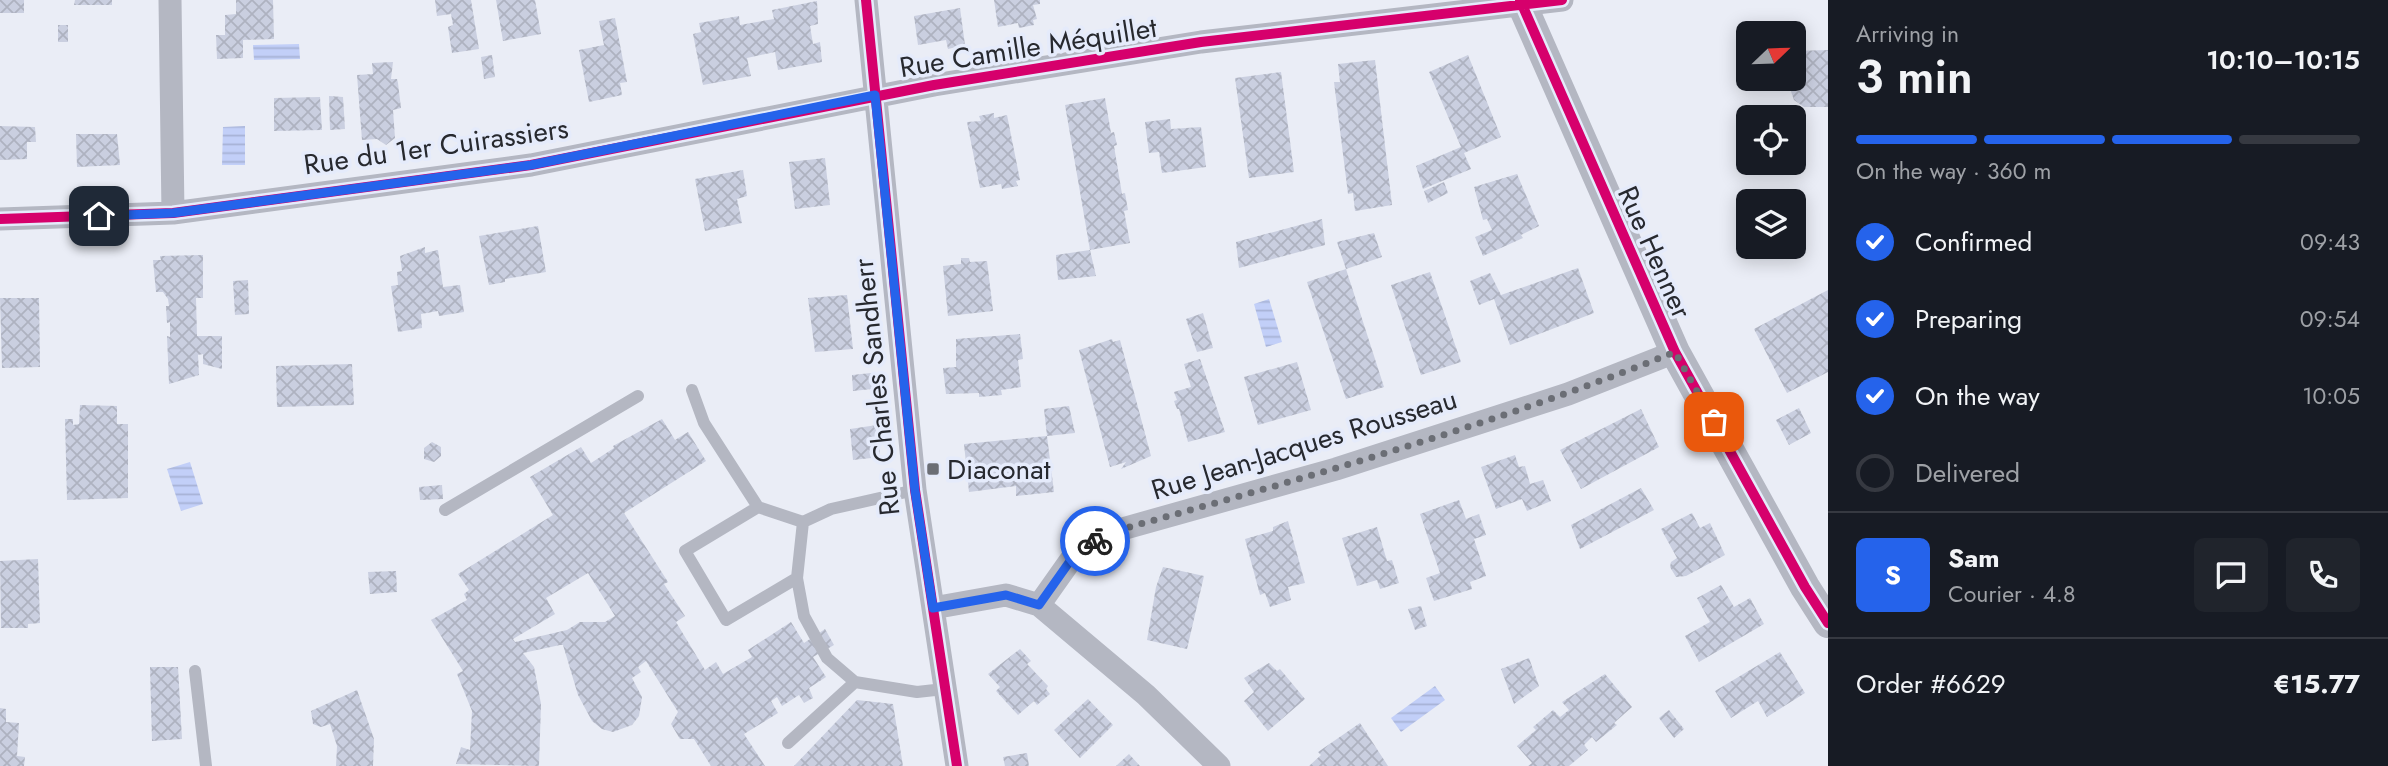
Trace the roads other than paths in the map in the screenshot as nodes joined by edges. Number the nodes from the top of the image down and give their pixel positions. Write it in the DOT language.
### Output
graph roads {
  1 [pos="170,0"];
  2 [pos="866,0"];
  3 [pos="1562,0"];
  4 [pos="1521,2"];
  5 [pos="875,95"];
  6 [pos="173,213"];
  7 [pos="0,219"];
  8 [pos="1675,352"];
  9 [pos="692,390"];
  10 [pos="638,396"];
  11 [pos="915,491"];
  12 [pos="758,507"];
  13 [pos="445,510"];
  14 [pos="803,522"];
  15 [pos="797,578"];
  16 [pos="1039,605"];
  17 [pos="933,608"];
  18 [pos="1828,623"];
  19 [pos="195,671"];
  20 [pos="855,682"];
  21 [pos="944,689"];
  22 [pos="788,743"];
  23 [pos="206,766"];
  24 [pos="957,766"];
  25 [pos="1219,766"];
  1 -- 6 [label="street"];
  2 -- 5 [label="street, Rue Charles Sandherr"];
  3 -- 4 [label="street, Rue Camille Méquillet"];
  4 -- 5 [label="street, Rue Camille Méquillet"];
  4 -- 8 [label="street, Rue Henner"];
  5 -- 6 [label="street, Rue du 1er Cuirassiers"];
  5 -- 11 [label="street, Rue Charles Sandherr"];
  6 -- 7 [label="street, Rue du 1er Cuirassiers"];
  8 -- 16 [label="street, Rue Jean-Jacques Rousseau"];
  8 -- 18 [label="street, Rue Henner"];
  9 -- 12 [label="lane"];
  10 -- 13 [label="lane"];
  11 -- 14 [label="lane"];
  11 -- 17 [label="street, Rue Charles Sandherr"];
  12 -- 14 [label="lane"];
  12 -- 15 [label="lane"];
  14 -- 15 [label="lane"];
  15 -- 20 [label="lane"];
  16 -- 17 [label="street"];
  16 -- 25 [label="street"];
  17 -- 21 [label="street, Rue Charles Sandherr"];
  19 -- 23 [label="lane"];
  20 -- 21 [label="lane"];
  20 -- 22 [label="lane"];
  21 -- 24 [label="street, Rue Charles Sandherr"];
}
